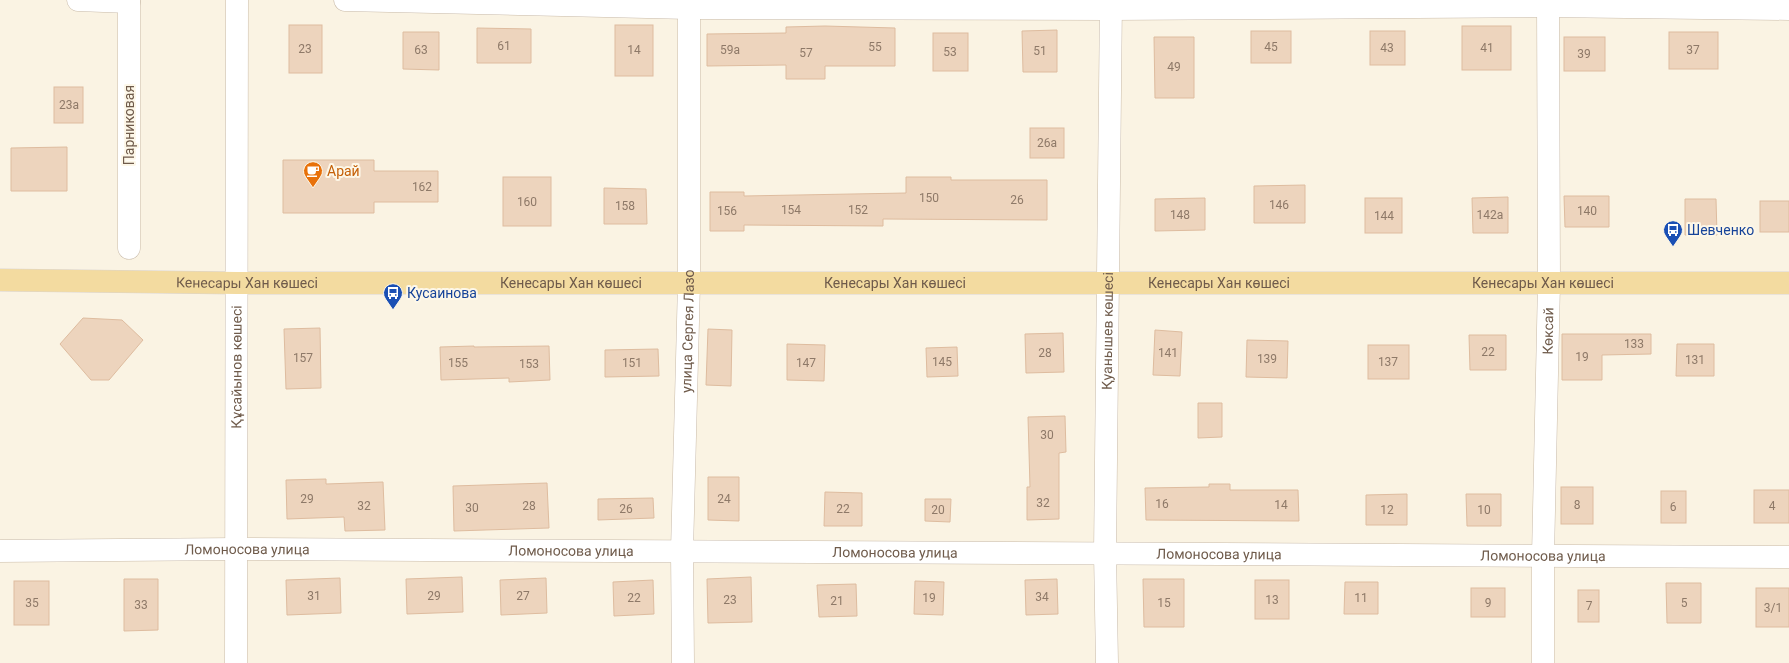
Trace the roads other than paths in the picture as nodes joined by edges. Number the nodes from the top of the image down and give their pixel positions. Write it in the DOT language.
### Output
graph roads {
  1 [pos="78,0"];
  2 [pos="237,0"];
  3 [pos="345,0"];
  4 [pos="129,1"];
  5 [pos="1548,3"];
  6 [pos="689,4"];
  7 [pos="1111,5"];
  8 [pos="1789,9"];
  9 [pos="129,248"];
  10 [pos="0,280"];
  11 [pos="237,283"];
  12 [pos="689,283"];
  13 [pos="1109,283"];
  14 [pos="1549,283"];
  15 [pos="1789,283"];
  16 [pos="237,549"];
  17 [pos="0,551"];
  18 [pos="682,551"];
  19 [pos="1105,553"];
  20 [pos="1543,556"];
  21 [pos="1789,558"];
  22 [pos="236,663"];
  23 [pos="683,663"];
  24 [pos="1107,663"];
  25 [pos="1543,663"];
  1 -- 4 [label="street, Парниковая"];
  2 -- 11 [label="street, Құсайынов көшесі"];
  3 -- 6 [label="street"];
  4 -- 9 [label="street, Парниковая"];
  5 -- 7 [label="street"];
  5 -- 8 [label="street"];
  5 -- 14 [label="street, Көксай"];
  6 -- 7 [label="street"];
  6 -- 12 [label="street, улица Сергея Лазо"];
  7 -- 13 [label="street, Қуанышев көшесі"];
  10 -- 11 [label="main road, Кенесары Хан көшесі"];
  11 -- 12 [label="main road, Кенесары Хан көшесі"];
  11 -- 16 [label="street, Құсайынов көшесі"];
  12 -- 13 [label="main road, Кенесары Хан көшесі"];
  12 -- 18 [label="street, улица Сергея Лазо"];
  13 -- 14 [label="main road, Кенесары Хан көшесі"];
  13 -- 19 [label="street, Қуанышев көшесі"];
  14 -- 15 [label="main road, Кенесары Хан көшесі"];
  14 -- 20 [label="street, Көксай"];
  16 -- 17 [label="street, Ломоносова улица"];
  16 -- 18 [label="street, Ломоносова улица"];
  16 -- 22 [label="street, Құсайынов көшесі"];
  18 -- 19 [label="street, Ломоносова улица"];
  18 -- 23 [label="street, улица Сергея Лазо"];
  19 -- 20 [label="street, Ломоносова улица"];
  19 -- 24 [label="street, Қуанышев көшесі"];
  20 -- 21 [label="street, Ломоносова улица"];
  20 -- 25 [label="street, Көксай"];
}
